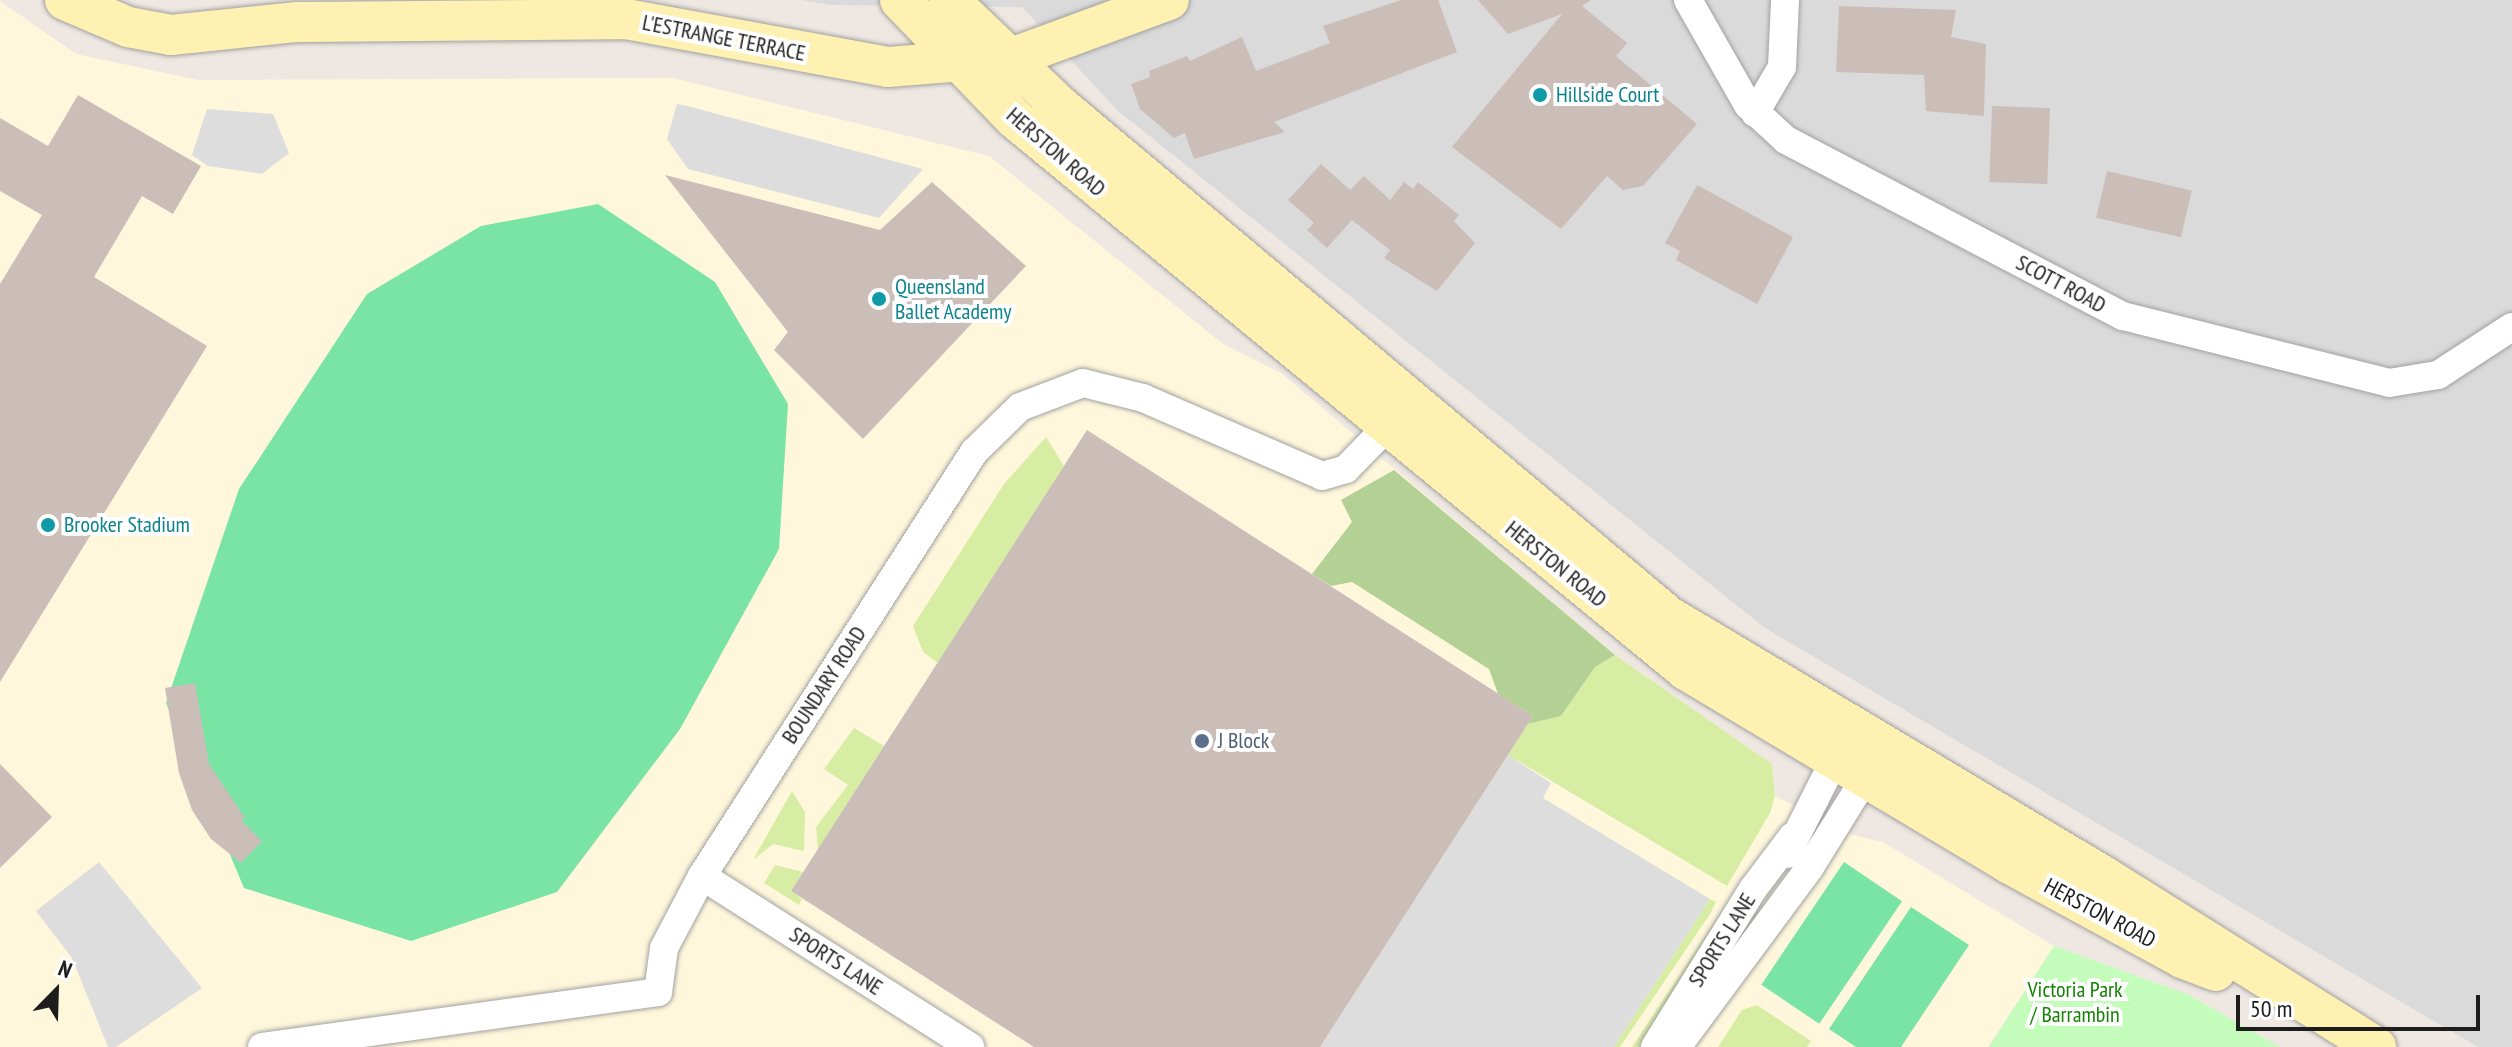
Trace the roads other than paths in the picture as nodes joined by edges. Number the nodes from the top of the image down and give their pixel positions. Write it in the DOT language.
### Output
graph roads {
  1 [pos="65,0"];
  2 [pos="117,0"];
  3 [pos="900,0"];
  4 [pos="949,0"];
  5 [pos="1169,0"];
  6 [pos="1688,0"];
  7 [pos="1785,0"];
  8 [pos="206,23"];
  9 [pos="1006,58"];
  10 [pos="959,65"];
  11 [pos="1755,113"];
  12 [pos="1263,279"];
  13 [pos="2512,327"];
  14 [pos="1388,426"];
  15 [pos="1859,753"];
  16 [pos="1793,836"];
  17 [pos="702,876"];
  18 [pos="1760,930"];
  19 [pos="262,1047"];
  20 [pos="970,1047"];
  21 [pos="1655,1047"];
  22 [pos="1677,1047"];
  23 [pos="2376,1047"];
  1 -- 8 [label="main road, L'ESTRANGE TERRACE"];
  2 -- 8 [label="main road, L'ESTRANGE TERRACE"];
  3 -- 10 [label="main road, HERSTON ROAD"];
  4 -- 9 [label="main road, HERSTON ROAD"];
  5 -- 9 [label="main road"];
  6 -- 11 [label="street, SCOTT ROAD"];
  7 -- 11 [label="street"];
  8 -- 10 [label="main road, L'ESTRANGE TERRACE"];
  9 -- 10 [label="main road, L'ESTRANGE TERRACE"];
  9 -- 12 [label="main road, HERSTON ROAD"];
  10 -- 14 [label="main road, HERSTON ROAD"];
  11 -- 13 [label="street, SCOTT ROAD"];
  12 -- 14 [label="main road"];
  12 -- 15 [label="main road, HERSTON ROAD"];
  14 -- 15 [label="main road, HERSTON ROAD"];
  14 -- 17 [label="street, BOUNDARY ROAD"];
  15 -- 16 [label="street, SPORTS LANE"];
  15 -- 18 [label="street, SPORTS LANE"];
  15 -- 23 [label="main road, HERSTON ROAD"];
  16 -- 18 [label="street, SPORTS LANE"];
  16 -- 21 [label="street, SPORTS LANE"];
  17 -- 19 [label="street, BOUNDARY ROAD"];
  17 -- 20 [label="street, SPORTS LANE"];
  18 -- 22 [label="street, SPORTS LANE"];
}
